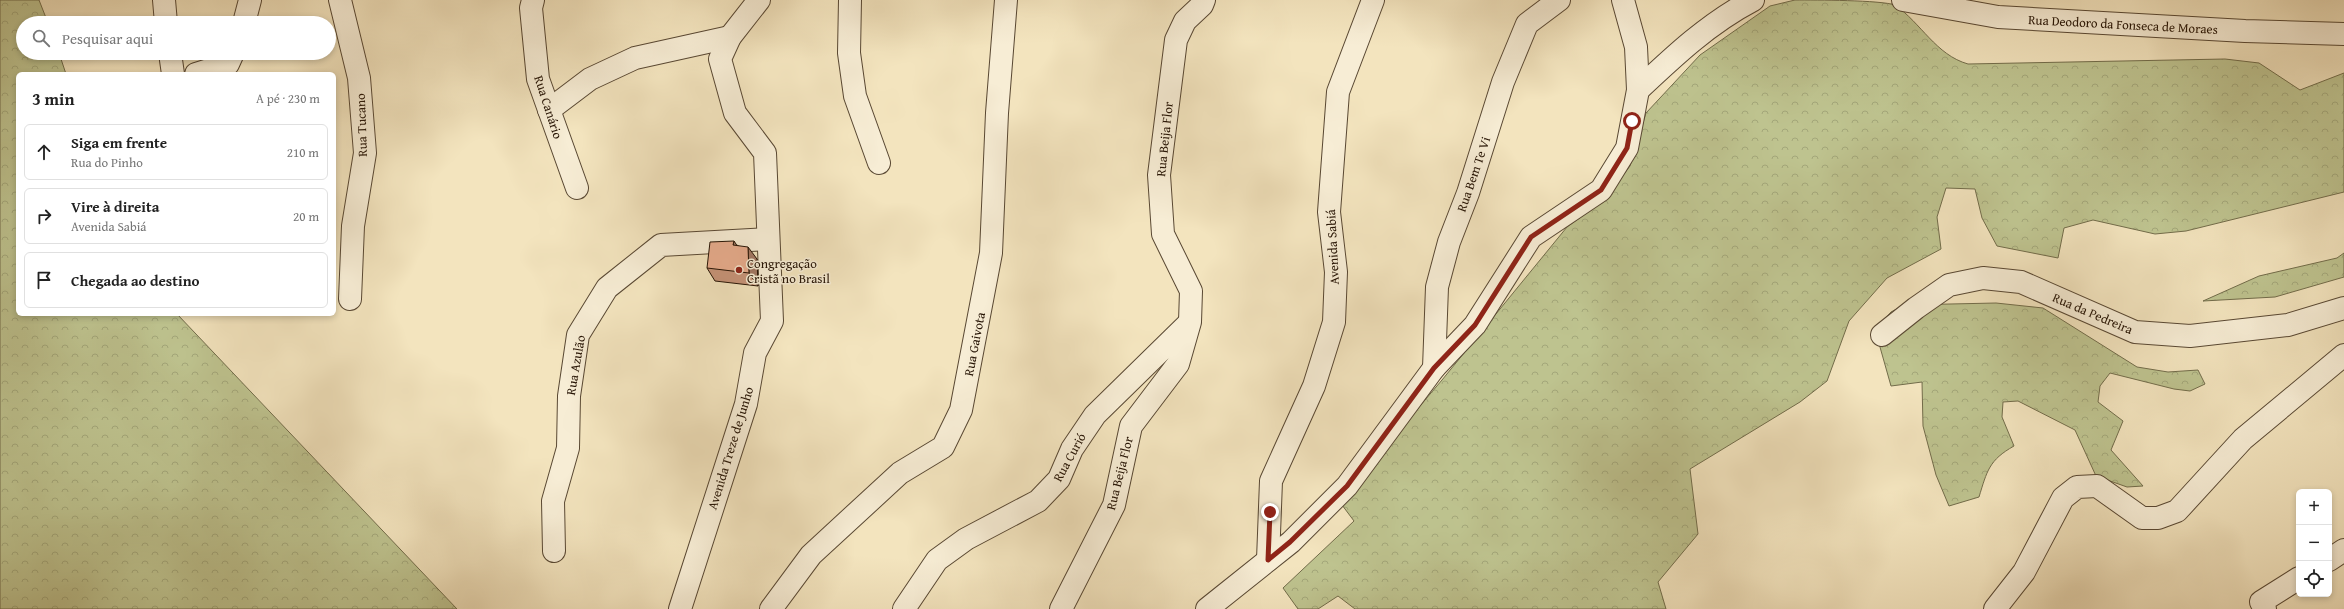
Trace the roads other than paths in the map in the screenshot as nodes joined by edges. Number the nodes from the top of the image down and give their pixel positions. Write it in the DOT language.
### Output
graph roads {
  1 [pos="164,0"];
  2 [pos="250,0"];
  3 [pos="340,0"];
  4 [pos="533,0"];
  5 [pos="759,0"];
  6 [pos="850,0"];
  7 [pos="1006,0"];
  8 [pos="1204,0"];
  9 [pos="1373,0"];
  10 [pos="1559,0"];
  11 [pos="1623,0"];
  12 [pos="1753,0"];
  13 [pos="1903,0"];
  14 [pos="165,16"];
  15 [pos="246,16"];
  16 [pos="2344,34"];
  17 [pos="730,37"];
  18 [pos="171,60"];
  19 [pos="230,60"];
  20 [pos="173,72"];
  21 [pos="202,72"];
  22 [pos="1638,90"];
  23 [pos="549,110"];
  24 [pos="879,163"];
  25 [pos="577,188"];
  26 [pos="768,239"];
  27 [pos="350,299"];
  28 [pos="2344,308"];
  29 [pos="1190,322"];
  30 [pos="1882,335"];
  31 [pos="2344,355"];
  32 [pos="1434,368"];
  33 [pos="2344,550"];
  34 [pos="554,551"];
  35 [pos="2332,558"];
  36 [pos="1268,560"];
  37 [pos="2296,580"];
  38 [pos="680,609"];
  39 [pos="771,609"];
  40 [pos="904,609"];
  41 [pos="1061,609"];
  42 [pos="1207,609"];
  43 [pos="1995,609"];
  44 [pos="2265,609"];
  1 -- 14 [label="street"];
  2 -- 15 [label="street"];
  3 -- 27 [label="street, Rua Tucano"];
  4 -- 23 [label="street, Rua Canário"];
  5 -- 17 [label="street, Avenida Treze de Junho"];
  6 -- 24 [label="street"];
  7 -- 39 [label="street, Rua Gaivota"];
  8 -- 29 [label="street, Rua Beija Flor"];
  9 -- 36 [label="street, Avenida Sabiá"];
  10 -- 32 [label="street, Rua Bem Te Vi"];
  11 -- 22 [label="street"];
  12 -- 22 [label="street"];
  13 -- 16 [label="street, Rua Deodoro da Fonseca de Moraes"];
  17 -- 23 [label="street"];
  17 -- 26 [label="street, Avenida Treze de Junho"];
  18 -- 20 [label="street"];
  19 -- 21 [label="street"];
  22 -- 32 [label="street"];
  23 -- 25 [label="street, Rua Canário"];
  26 -- 34 [label="street, Rua Azulão"];
  26 -- 38 [label="street, Avenida Treze de Junho"];
  28 -- 30 [label="street, Rua da Pedreira"];
  29 -- 40 [label="street, Rua Curió"];
  29 -- 41 [label="street, Rua Beija Flor"];
  31 -- 43 [label="street"];
  32 -- 36 [label="street"];
  33 -- 35 [label="street"];
  36 -- 42 [label="street"];
  37 -- 44 [label="street"];
}
